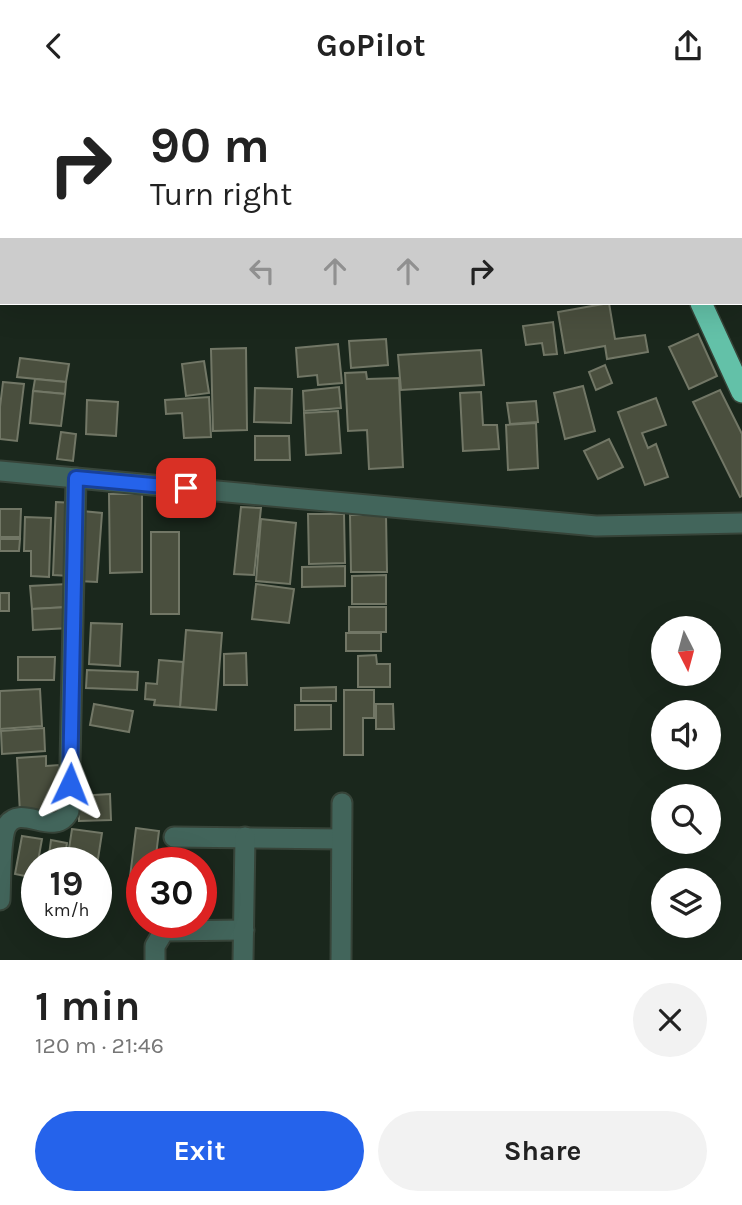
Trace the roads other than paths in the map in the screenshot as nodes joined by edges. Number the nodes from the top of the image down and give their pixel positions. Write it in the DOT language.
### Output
graph roads {
  1 [pos="702,305"];
  2 [pos="742,392"];
  3 [pos="0,471"];
  4 [pos="76,478"];
  5 [pos="742,523"];
  6 [pos="342,803"];
  7 [pos="174,837"];
  8 [pos="245,837"];
  9 [pos="341,839"];
  10 [pos="0,900"];
  11 [pos="244,930"];
  12 [pos="155,960"];
  13 [pos="243,960"];
  14 [pos="341,960"];
  1 -- 2 [label="highway"];
  3 -- 4 [label="street"];
  4 -- 5 [label="street"];
  4 -- 10 [label="street"];
  6 -- 9 [label="street"];
  7 -- 8 [label="street"];
  8 -- 9 [label="street"];
  8 -- 11 [label="street"];
  9 -- 14 [label="street"];
  11 -- 12 [label="street"];
  11 -- 13 [label="street"];
}
